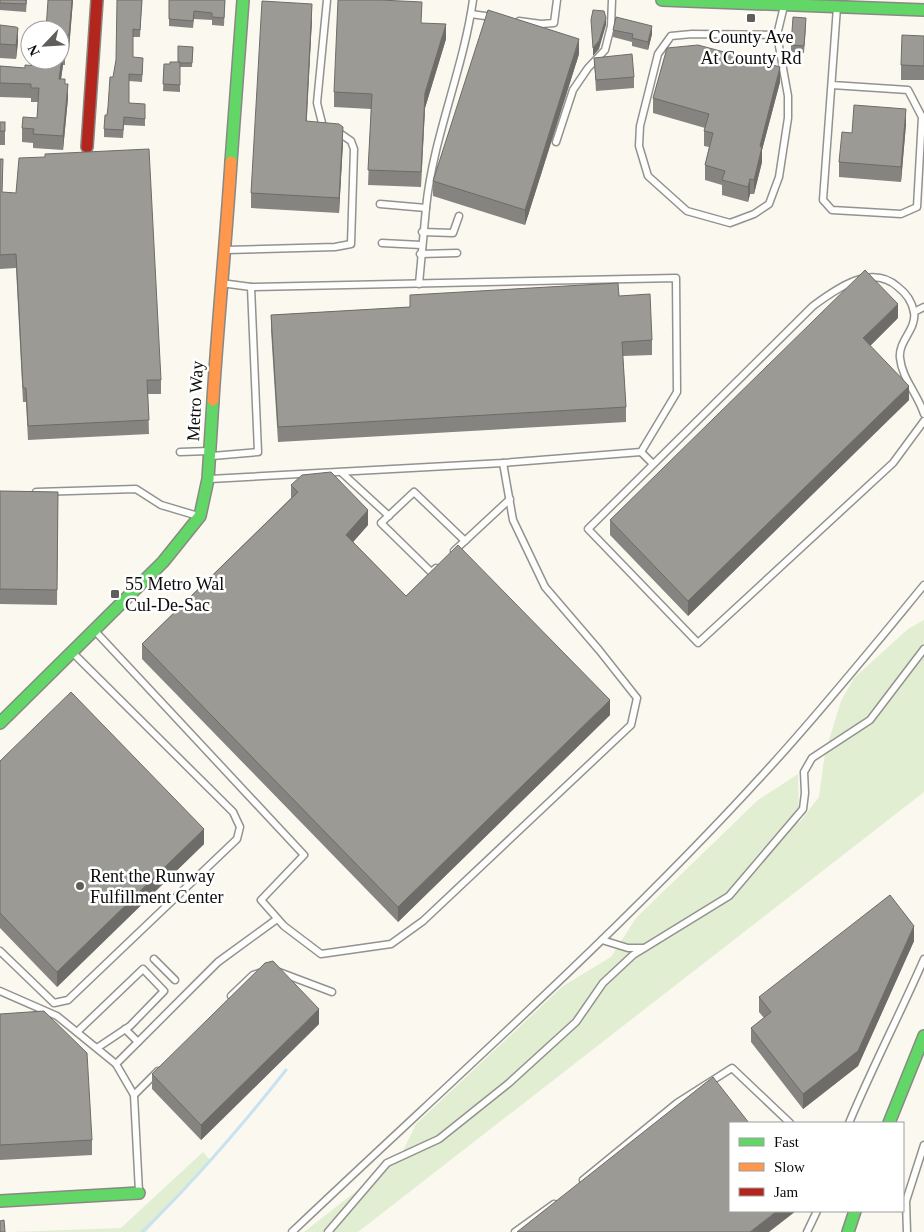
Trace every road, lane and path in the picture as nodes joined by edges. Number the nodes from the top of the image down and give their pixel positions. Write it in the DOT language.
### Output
graph roads {
  1 [pos="97,0"];
  2 [pos="243,0"];
  3 [pos="327,0"];
  4 [pos="473,0"];
  5 [pos="557,0"];
  6 [pos="612,0"];
  7 [pos="662,0"];
  8 [pos="855,0"];
  9 [pos="785,5"];
  10 [pos="806,6"];
  11 [pos="837,7"];
  12 [pos="882,9"];
  13 [pos="924,10"];
  14 [pos="471,14"];
  15 [pos="924,16"];
  16 [pos="497,18"];
  17 [pos="515,21"];
  18 [pos="777,35"];
  19 [pos="832,85"];
  20 [pos="556,142"];
  21 [pos="87,147"];
  22 [pos="380,204"];
  23 [pos="426,208"];
  24 [pos="459,216"];
  25 [pos="422,232"];
  26 [pos="382,243"];
  27 [pos="421,245"];
  28 [pos="225,250"];
  29 [pos="457,253"];
  30 [pos="420,254"];
  31 [pos="220,283"];
  32 [pos="419,284"];
  33 [pos="251,287"];
  34 [pos="924,307"];
  35 [pos="914,312"];
  36 [pos="924,414"];
  37 [pos="924,421"];
  38 [pos="180,452"];
  39 [pos="641,452"];
  40 [pos="210,453"];
  41 [pos="503,463"];
  42 [pos="653,464"];
  43 [pos="341,472"];
  44 [pos="208,479"];
  45 [pos="28,492"];
  46 [pos="510,499"];
  47 [pos="200,516"];
  48 [pos="389,516"];
  49 [pos="465,541"];
  50 [pos="452,553"];
  51 [pos="445,560"];
  52 [pos="924,585"];
  53 [pos="94,630"];
  54 [pos="924,649"];
  55 [pos="72,652"];
  56 [pos="0,723"];
  57 [pos="277,919"];
  58 [pos="602,940"];
  59 [pos="645,948"];
  60 [pos="0,951"];
  61 [pos="154,959"];
  62 [pos="924,959"];
  63 [pos="175,980"];
  64 [pos="0,991"];
  65 [pos="332,992"];
  66 [pos="225,1003"];
  67 [pos="125,1029"];
  68 [pos="77,1032"];
  69 [pos="924,1036"];
  70 [pos="138,1042"];
  71 [pos="96,1048"];
  72 [pos="116,1064"];
  73 [pos="162,1067"];
  74 [pos="134,1096"];
  75 [pos="789,1122"];
  76 [pos="849,1122"];
  77 [pos="889,1122"];
  78 [pos="924,1145"];
  79 [pos="578,1184"];
  80 [pos="140,1193"];
  81 [pos="563,1197"];
  82 [pos="0,1200"];
  83 [pos="817,1212"];
  84 [pos="855,1212"];
  85 [pos="292,1232"];
  86 [pos="328,1232"];
  87 [pos="515,1232"];
  88 [pos="807,1232"];
  89 [pos="848,1232"];
  90 [pos="906,1232"];
  1 -- 21 [label="street"];
  2 -- 28 [label="street, Metro Way"];
  3 -- 28 [label="lane"];
  4 -- 14 [label="lane"];
  5 -- 17 [label="lane"];
  6 -- 20 [label="lane"];
  7 -- 9 [label="street"];
  8 -- 10 [label="street"];
  9 -- 10 [label="street"];
  9 -- 18 [label="lane"];
  10 -- 11 [label="street"];
  11 -- 12 [label="street"];
  11 -- 19 [label="lane"];
  12 -- 13 [label="street"];
  12 -- 15 [label="street"];
  14 -- 16 [label="lane"];
  14 -- 23 [label="lane"];
  18 -- 18 [label="lane"];
  19 -- 19 [label="lane"];
  22 -- 23 [label="lane"];
  23 -- 25 [label="lane"];
  24 -- 25 [label="lane"];
  25 -- 27 [label="lane"];
  26 -- 27 [label="lane"];
  27 -- 30 [label="lane"];
  28 -- 31 [label="street, Metro Way"];
  29 -- 30 [label="lane"];
  30 -- 32 [label="lane"];
  31 -- 33 [label="lane"];
  31 -- 40 [label="street, Metro Way"];
  32 -- 33 [label="lane"];
  32 -- 39 [label="lane"];
  33 -- 40 [label="lane"];
  34 -- 35 [label="lane"];
  35 -- 36 [label="lane"];
  35 -- 42 [label="lane"];
  37 -- 42 [label="lane"];
  38 -- 40 [label="lane"];
  39 -- 41 [label="lane"];
  39 -- 42 [label="lane"];
  40 -- 44 [label="street, Metro Way"];
  41 -- 43 [label="lane"];
  41 -- 46 [label="lane"];
  43 -- 44 [label="lane"];
  43 -- 48 [label="lane"];
  44 -- 47 [label="street, Metro Way"];
  45 -- 47 [label="lane"];
  46 -- 49 [label="lane"];
  46 -- 57 [label="lane"];
  47 -- 53 [label="street, Metro Way"];
  48 -- 49 [label="lane"];
  48 -- 51 [label="lane"];
  49 -- 50 [label="lane"];
  52 -- 58 [label="lane"];
  53 -- 55 [label="street, Metro Way"];
  53 -- 57 [label="lane"];
  54 -- 59 [label="lane"];
  55 -- 56 [label="street, Metro Way"];
  55 -- 60 [label="lane"];
  57 -- 70 [label="lane"];
  58 -- 59 [label="lane"];
  58 -- 85 [label="lane"];
  59 -- 86 [label="lane"];
  61 -- 63 [label="lane"];
  62 -- 76 [label="lane"];
  64 -- 68 [label="lane"];
  65 -- 66 [label="lane"];
  67 -- 68 [label="lane"];
  67 -- 70 [label="lane"];
  67 -- 71 [label="lane"];
  68 -- 71 [label="lane"];
  69 -- 77 [label="street"];
  70 -- 72 [label="lane"];
  71 -- 72 [label="lane"];
  72 -- 74 [label="lane"];
  73 -- 74 [label="lane"];
  74 -- 80 [label="lane"];
  75 -- 79 [label="lane"];
  78 -- 90 [label="lane"];
  80 -- 82 [label="street"];
  81 -- 87 [label="lane"];
  83 -- 88 [label="lane"];
  84 -- 89 [label="street"];
}
